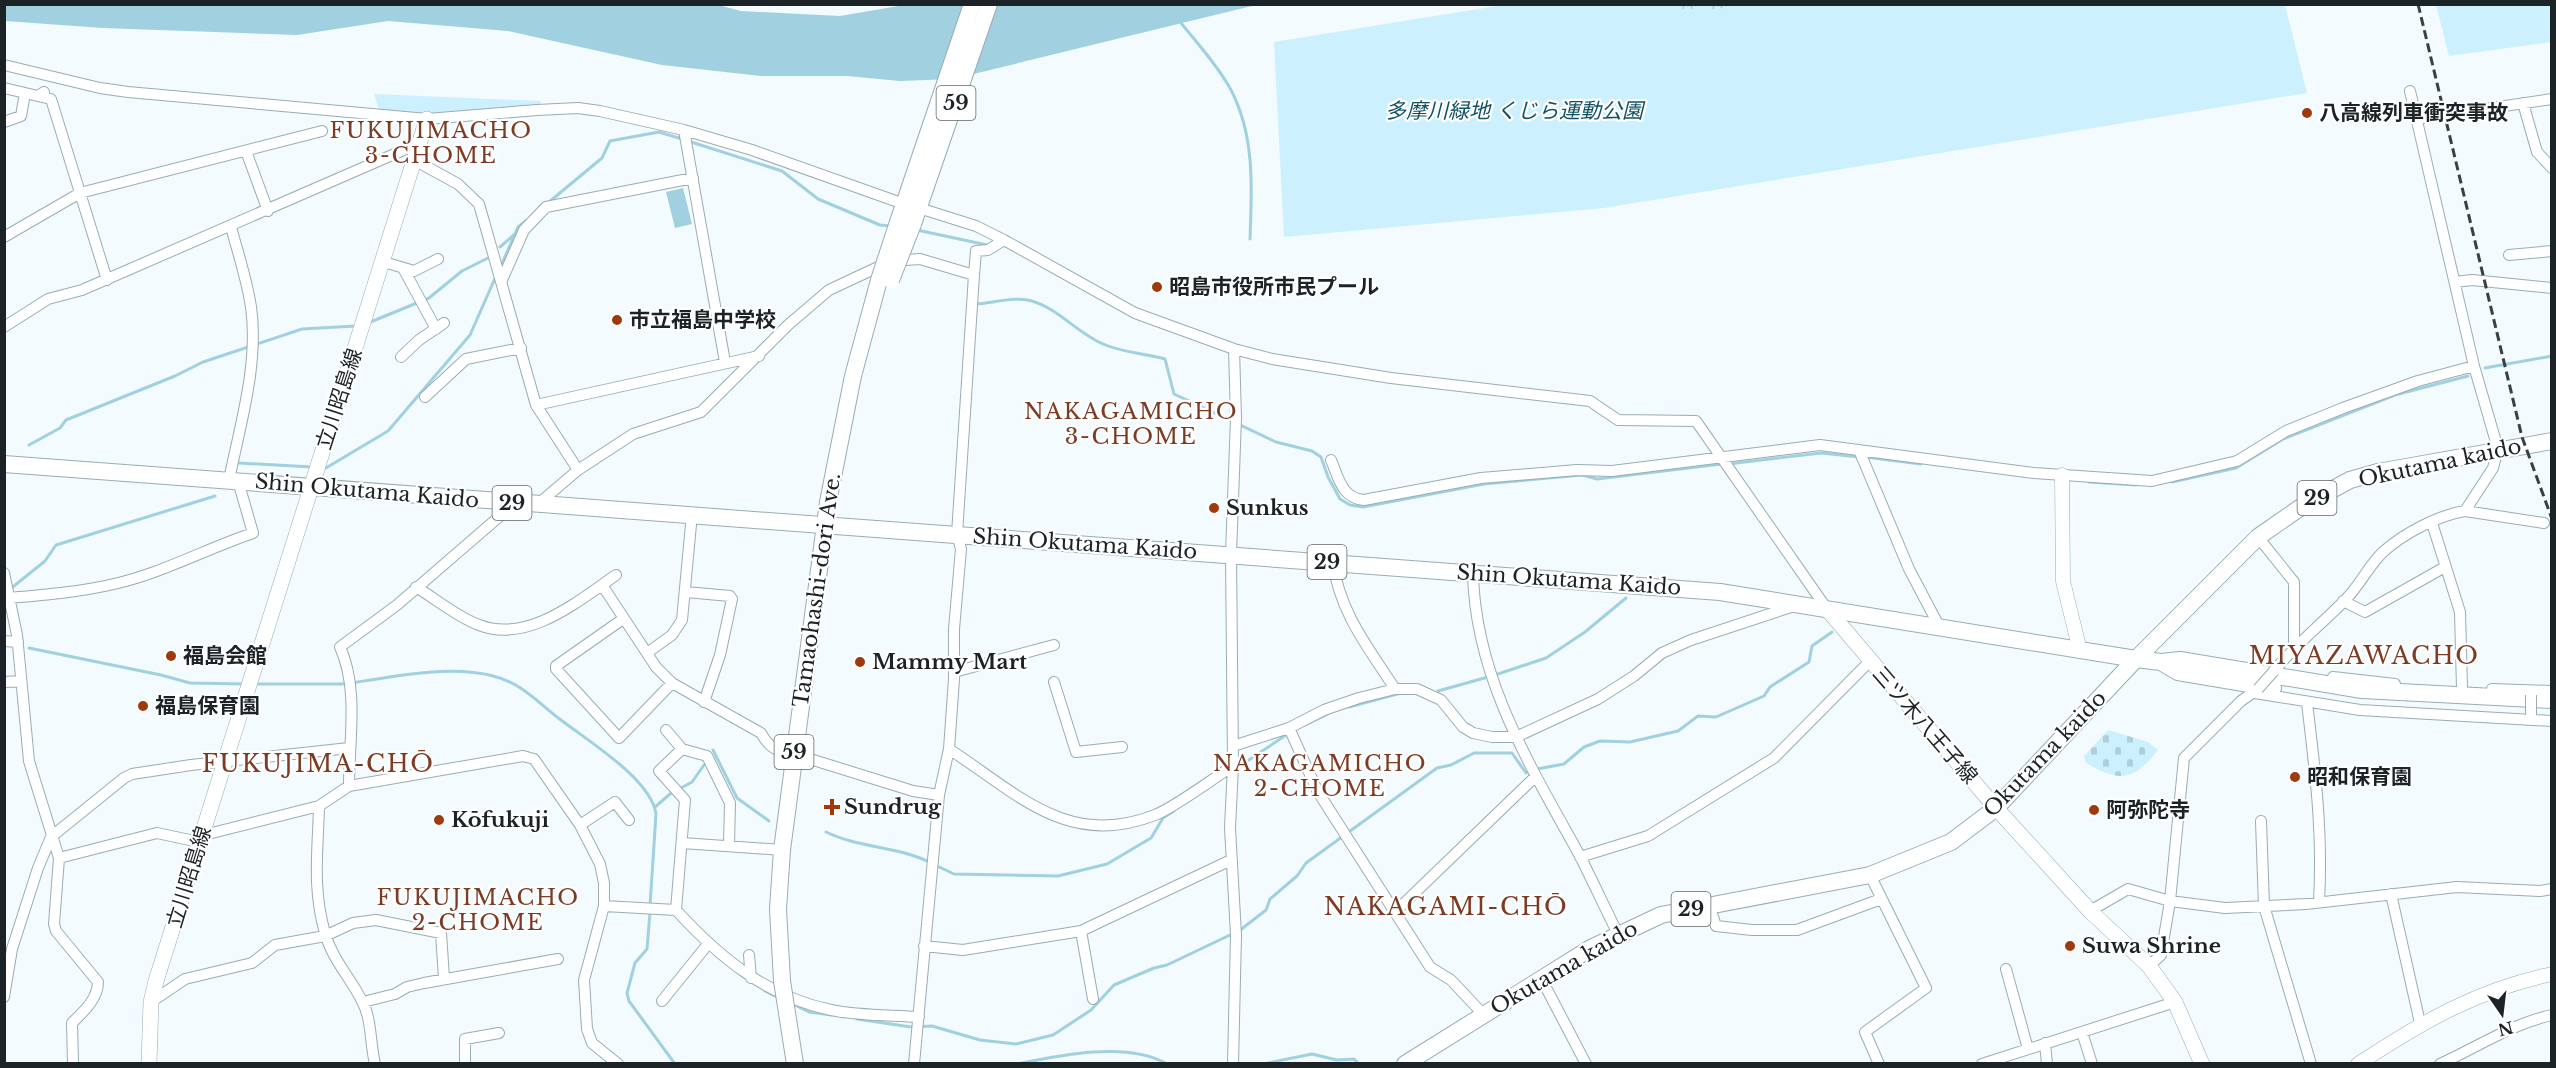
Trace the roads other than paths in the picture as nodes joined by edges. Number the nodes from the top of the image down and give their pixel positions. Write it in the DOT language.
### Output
graph roads {
  1 [pos="972,4"];
  2 [pos="989,4"];
  3 [pos="4,65"];
  4 [pos="4,88"];
  5 [pos="2410,91"];
  6 [pos="25,93"];
  7 [pos="2552,99"];
  8 [pos="2523,103"];
  9 [pos="428,119"];
  10 [pos="2416,119"];
  11 [pos="4,122"];
  12 [pos="322,131"];
  13 [pos="686,137"];
  14 [pos="422,142"];
  15 [pos="246,151"];
  16 [pos="416,161"];
  17 [pos="2552,168"];
  18 [pos="693,178"];
  19 [pos="80,193"];
  20 [pos="913,203"];
  21 [pos="268,210"];
  22 [pos="231,227"];
  23 [pos="4,237"];
  24 [pos="1002,242"];
  25 [pos="2552,251"];
  26 [pos="2510,255"];
  27 [pos="438,259"];
  28 [pos="384,262"];
  29 [pos="403,268"];
  30 [pos="500,273"];
  31 [pos="974,275"];
  32 [pos="107,280"];
  33 [pos="2455,282"];
  34 [pos="2552,288"];
  35 [pos="4,327"];
  36 [pos="521,348"];
  37 [pos="1234,349"];
  38 [pos="407,355"];
  39 [pos="759,356"];
  40 [pos="725,362"];
  41 [pos="2474,366"];
  42 [pos="425,398"];
  43 [pos="536,405"];
  44 [pos="2552,441"];
  45 [pos="2498,449"];
  46 [pos="1861,455"];
  47 [pos="1331,460"];
  48 [pos="1725,462"];
  49 [pos="4,464"];
  50 [pos="578,470"];
  51 [pos="315,474"];
  52 [pos="2062,479"];
  53 [pos="233,480"];
  54 [pos="515,503"];
  55 [pos="538,504"];
  56 [pos="2466,511"];
  57 [pos="692,514"];
  58 [pos="2432,523"];
  59 [pos="2544,523"];
  60 [pos="826,524"];
  61 [pos="957,534"];
  62 [pos="2258,537"];
  63 [pos="1231,554"];
  64 [pos="1332,563"];
  65 [pos="2445,567"];
  66 [pos="4,573"];
  67 [pos="1473,573"];
  68 [pos="616,575"];
  69 [pos="602,585"];
  70 [pos="416,587"];
  71 [pos="686,592"];
  72 [pos="8,598"];
  73 [pos="2343,601"];
  74 [pos="1799,604"];
  75 [pos="1827,609"];
  76 [pos="623,619"];
  77 [pos="1939,626"];
  78 [pos="4,641"];
  79 [pos="18,642"];
  80 [pos="1054,645"];
  81 [pos="2294,646"];
  82 [pos="2080,651"];
  83 [pos="646,653"];
  84 [pos="2136,659"];
  85 [pos="1870,661"];
  86 [pos="2161,662"];
  87 [pos="2275,670"];
  88 [pos="954,672"];
  89 [pos="21,681"];
  90 [pos="4,682"];
  91 [pos="1054,682"];
  92 [pos="672,683"];
  93 [pos="2462,688"];
  94 [pos="1395,689"];
  95 [pos="2256,691"];
  96 [pos="2552,691"];
  97 [pos="2532,692"];
  98 [pos="2552,700"];
  99 [pos="704,702"];
  100 [pos="2307,703"];
  101 [pos="2552,711"];
  102 [pos="2531,718"];
  103 [pos="2552,721"];
  104 [pos="666,730"];
  105 [pos="1291,731"];
  106 [pos="1516,737"];
  107 [pos="1122,747"];
  108 [pos="1233,747"];
  109 [pos="349,748"];
  110 [pos="682,749"];
  111 [pos="949,749"];
  112 [pos="794,754"];
  113 [pos="226,761"];
  114 [pos="1233,769"];
  115 [pos="1533,773"];
  116 [pos="349,786"];
  117 [pos="939,795"];
  118 [pos="319,806"];
  119 [pos="1996,808"];
  120 [pos="628,820"];
  121 [pos="2261,820"];
  122 [pos="580,825"];
  123 [pos="51,837"];
  124 [pos="200,838"];
  125 [pos="682,843"];
  126 [pos="729,845"];
  127 [pos="782,850"];
  128 [pos="1580,857"];
  129 [pos="59,858"];
  130 [pos="1231,860"];
  131 [pos="1870,875"];
  132 [pos="2552,889"];
  133 [pos="2391,894"];
  134 [pos="1881,899"];
  135 [pos="2170,901"];
  136 [pos="2319,901"];
  137 [pos="1709,905"];
  138 [pos="604,906"];
  139 [pos="2264,906"];
  140 [pos="676,910"];
  141 [pos="1396,911"];
  142 [pos="2090,911"];
  143 [pos="1081,931"];
  144 [pos="1618,934"];
  145 [pos="325,936"];
  146 [pos="708,944"];
  147 [pos="924,946"];
  148 [pos="749,955"];
  149 [pos="558,959"];
  150 [pos="2149,966"];
  151 [pos="2006,969"];
  152 [pos="2552,974"];
  153 [pos="444,978"];
  154 [pos="751,978"];
  155 [pos="1541,978"];
  156 [pos="4,997"];
  157 [pos="1094,999"];
  158 [pos="662,1001"];
  159 [pos="151,1002"];
  160 [pos="363,1002"];
  161 [pos="2175,1002"];
  162 [pos="1483,1014"];
  163 [pos="2552,1015"];
  164 [pos="918,1023"];
  165 [pos="2420,1023"];
  166 [pos="2082,1032"];
  167 [pos="499,1033"];
  168 [pos="2045,1043"];
  169 [pos="2028,1048"];
  170 [pos="73,1064"];
  171 [pos="149,1064"];
  172 [pos="375,1064"];
  173 [pos="465,1064"];
  174 [pos="618,1064"];
  175 [pos="795,1064"];
  176 [pos="914,1064"];
  177 [pos="1233,1064"];
  178 [pos="1405,1064"];
  179 [pos="1586,1064"];
  180 [pos="1879,1064"];
  181 [pos="1982,1064"];
  182 [pos="2047,1064"];
  183 [pos="2092,1064"];
  184 [pos="2202,1064"];
  185 [pos="2311,1064"];
  186 [pos="2358,1064"];
  187 [pos="2440,1064"];
  1 -- 20 [label="main road, Tamaohashi-dori Ave. / 59"];
  2 -- 20 [label="main road, Tamaohashi-dori Ave. / 59"];
  3 -- 9 [label="street"];
  4 -- 6 [label="street"];
  5 -- 10 [label="street"];
  6 -- 11 [label="street"];
  6 -- 19 [label="street"];
  7 -- 8 [label="street"];
  8 -- 10 [label="street"];
  8 -- 17 [label="street"];
  9 -- 13 [label="street"];
  9 -- 14 [label="main road, 立川昭島線"];
  10 -- 33 [label="street"];
  12 -- 15 [label="street"];
  13 -- 18 [label="street"];
  13 -- 20 [label="street"];
  14 -- 16 [label="main road, 立川昭島線"];
  14 -- 21 [label="street"];
  15 -- 19 [label="street"];
  15 -- 21 [label="street"];
  16 -- 28 [label="main road, 立川昭島線"];
  16 -- 30 [label="street"];
  18 -- 30 [label="street"];
  18 -- 40 [label="street"];
  19 -- 23 [label="street"];
  19 -- 32 [label="street"];
  20 -- 24 [label="street"];
  20 -- 60 [label="main road, Tamaohashi-dori Ave. / 59, bridge"];
  21 -- 22 [label="street"];
  22 -- 32 [label="street"];
  22 -- 53 [label="street"];
  24 -- 31 [label="street"];
  24 -- 37 [label="street"];
  25 -- 26 [label="street"];
  27 -- 29 [label="street"];
  28 -- 29 [label="street"];
  28 -- 51 [label="main road, 立川昭島線"];
  29 -- 38 [label="street"];
  30 -- 36 [label="street"];
  31 -- 39 [label="street"];
  31 -- 61 [label="street"];
  32 -- 35 [label="street"];
  33 -- 34 [label="street"];
  33 -- 41 [label="street"];
  36 -- 42 [label="street"];
  36 -- 43 [label="street"];
  37 -- 48 [label="street"];
  37 -- 63 [label="street"];
  39 -- 40 [label="street"];
  39 -- 50 [label="street"];
  40 -- 43 [label="street"];
  41 -- 45 [label="street"];
  41 -- 52 [label="street"];
  43 -- 50 [label="street"];
  44 -- 45 [label="main road, Okutama kaido / 29"];
  45 -- 56 [label="street"];
  45 -- 62 [label="main road, Okutama kaido / 29"];
  46 -- 48 [label="street"];
  46 -- 52 [label="street"];
  46 -- 77 [label="street"];
  47 -- 48 [label="street"];
  48 -- 75 [label="street"];
  49 -- 53 [label="main road, Shin Okutama Kaido / 29"];
  50 -- 55 [label="street"];
  51 -- 53 [label="main road, Shin Okutama Kaido / 29"];
  51 -- 54 [label="main road, Shin Okutama Kaido / 29"];
  51 -- 113 [label="main road, 立川昭島線"];
  52 -- 82 [label="street"];
  53 -- 72 [label="street"];
  54 -- 55 [label="main road, Shin Okutama Kaido / 29"];
  54 -- 70 [label="street"];
  55 -- 57 [label="main road, Shin Okutama Kaido / 29"];
  56 -- 58 [label="street"];
  56 -- 59 [label="street"];
  57 -- 60 [label="main road, Shin Okutama Kaido / 29"];
  57 -- 71 [label="street"];
  58 -- 65 [label="street"];
  58 -- 73 [label="street"];
  60 -- 61 [label="main road, Shin Okutama Kaido / 29"];
  60 -- 112 [label="main road, Tamaohashi-dori Ave. / 59"];
  61 -- 63 [label="main road, Shin Okutama Kaido / 29"];
  61 -- 88 [label="street"];
  62 -- 81 [label="street"];
  62 -- 84 [label="main road, Okutama kaido / 29"];
  63 -- 64 [label="main road, Shin Okutama Kaido / 29"];
  63 -- 108 [label="street"];
  64 -- 67 [label="main road, Shin Okutama Kaido / 29"];
  64 -- 94 [label="street"];
  65 -- 73 [label="street"];
  65 -- 93 [label="street"];
  66 -- 72 [label="street"];
  67 -- 74 [label="main road, Shin Okutama Kaido / 29"];
  67 -- 106 [label="street"];
  68 -- 69 [label="street"];
  69 -- 70 [label="street"];
  69 -- 76 [label="street"];
  70 -- 109 [label="street"];
  71 -- 83 [label="street"];
  71 -- 99 [label="street"];
  72 -- 79 [label="street"];
  73 -- 81 [label="street"];
  74 -- 75 [label="main road, Shin Okutama Kaido / 29"];
  74 -- 106 [label="street"];
  75 -- 77 [label="main road, Shin Okutama Kaido / 29"];
  75 -- 85 [label="main road, 三ツ木八王子線"];
  76 -- 83 [label="street"];
  76 -- 92 [label="street"];
  77 -- 82 [label="main road, Shin Okutama Kaido / 29"];
  78 -- 79 [label="street"];
  79 -- 89 [label="street"];
  80 -- 88 [label="street"];
  81 -- 87 [label="street"];
  82 -- 84 [label="main road, Shin Okutama Kaido / 29"];
  83 -- 92 [label="street"];
  84 -- 86 [label="main road, Shin Okutama Kaido / 29"];
  84 -- 119 [label="main road, Okutama kaido / 29"];
  85 -- 119 [label="main road, 三ツ木八王子線"];
  85 -- 128 [label="street"];
  86 -- 98 [label="main road, 29"];
  86 -- 101 [label="main road, 29"];
  87 -- 93 [label="street"];
  87 -- 95 [label="street, bridge"];
  88 -- 111 [label="street"];
  89 -- 90 [label="street"];
  89 -- 123 [label="street"];
  91 -- 107 [label="street"];
  92 -- 99 [label="street"];
  93 -- 97 [label="street"];
  94 -- 105 [label="street"];
  94 -- 106 [label="street"];
  95 -- 100 [label="street"];
  95 -- 135 [label="street"];
  96 -- 97 [label="street"];
  97 -- 102 [label="street, bridge"];
  99 -- 112 [label="street"];
  100 -- 102 [label="street"];
  100 -- 136 [label="street"];
  102 -- 103 [label="street"];
  104 -- 110 [label="street"];
  105 -- 108 [label="street"];
  105 -- 141 [label="street"];
  106 -- 115 [label="street"];
  108 -- 114 [label="street"];
  109 -- 113 [label="street"];
  109 -- 116 [label="street"];
  110 -- 125 [label="street"];
  110 -- 126 [label="street"];
  111 -- 114 [label="street"];
  111 -- 117 [label="street"];
  112 -- 117 [label="street"];
  112 -- 127 [label="main road, Tamaohashi-dori Ave. / 59"];
  113 -- 123 [label="street"];
  113 -- 124 [label="main road, 立川昭島線"];
  114 -- 130 [label="street"];
  115 -- 128 [label="street"];
  115 -- 141 [label="street"];
  116 -- 118 [label="street"];
  116 -- 122 [label="street"];
  117 -- 147 [label="street"];
  118 -- 124 [label="street"];
  118 -- 145 [label="street"];
  119 -- 131 [label="main road, Okutama kaido / 29"];
  119 -- 142 [label="main road, 三ツ木八王子線"];
  120 -- 122 [label="street"];
  121 -- 139 [label="street"];
  122 -- 138 [label="street"];
  123 -- 129 [label="street"];
  123 -- 156 [label="street"];
  124 -- 129 [label="street"];
  124 -- 159 [label="main road, 立川昭島線"];
  125 -- 126 [label="street"];
  125 -- 140 [label="street"];
  126 -- 127 [label="street"];
  127 -- 175 [label="main road, Tamaohashi-dori Ave. / 59, bridge"];
  128 -- 144 [label="street"];
  129 -- 170 [label="street"];
  130 -- 143 [label="street"];
  130 -- 177 [label="street"];
  131 -- 134 [label="street"];
  131 -- 137 [label="main road, Okutama kaido / 29"];
  132 -- 133 [label="street"];
  133 -- 136 [label="street"];
  133 -- 165 [label="street"];
  134 -- 137 [label="street"];
  134 -- 180 [label="street"];
  135 -- 139 [label="street"];
  135 -- 142 [label="street"];
  135 -- 150 [label="street"];
  136 -- 139 [label="street"];
  137 -- 144 [label="main road, Okutama kaido / 29"];
  138 -- 140 [label="street"];
  138 -- 174 [label="street"];
  139 -- 185 [label="street"];
  140 -- 146 [label="street"];
  141 -- 162 [label="street"];
  142 -- 150 [label="main road, 三ツ木八王子線"];
  143 -- 147 [label="street"];
  143 -- 157 [label="street"];
  144 -- 155 [label="main road, Okutama kaido / 29"];
  145 -- 153 [label="street"];
  145 -- 159 [label="street"];
  145 -- 160 [label="street"];
  146 -- 154 [label="street"];
  146 -- 158 [label="street"];
  147 -- 164 [label="street"];
  148 -- 154 [label="street"];
  149 -- 153 [label="street"];
  150 -- 161 [label="main road, 三ツ木八王子線"];
  151 -- 169 [label="street"];
  152 -- 165 [label="street"];
  153 -- 160 [label="street"];
  154 -- 164 [label="street"];
  155 -- 162 [label="main road, Okutama kaido / 29"];
  155 -- 179 [label="street"];
  159 -- 171 [label="main road, 立川昭島線"];
  160 -- 172 [label="street"];
  161 -- 166 [label="street"];
  161 -- 184 [label="main road, 三ツ木八王子線"];
  162 -- 178 [label="main road, Okutama kaido / 29"];
  163 -- 187 [label="street"];
  164 -- 176 [label="street"];
  165 -- 186 [label="street"];
  166 -- 168 [label="street"];
  166 -- 183 [label="street"];
  167 -- 173 [label="street"];
  168 -- 169 [label="street"];
  168 -- 182 [label="street"];
  169 -- 181 [label="street"];
}
